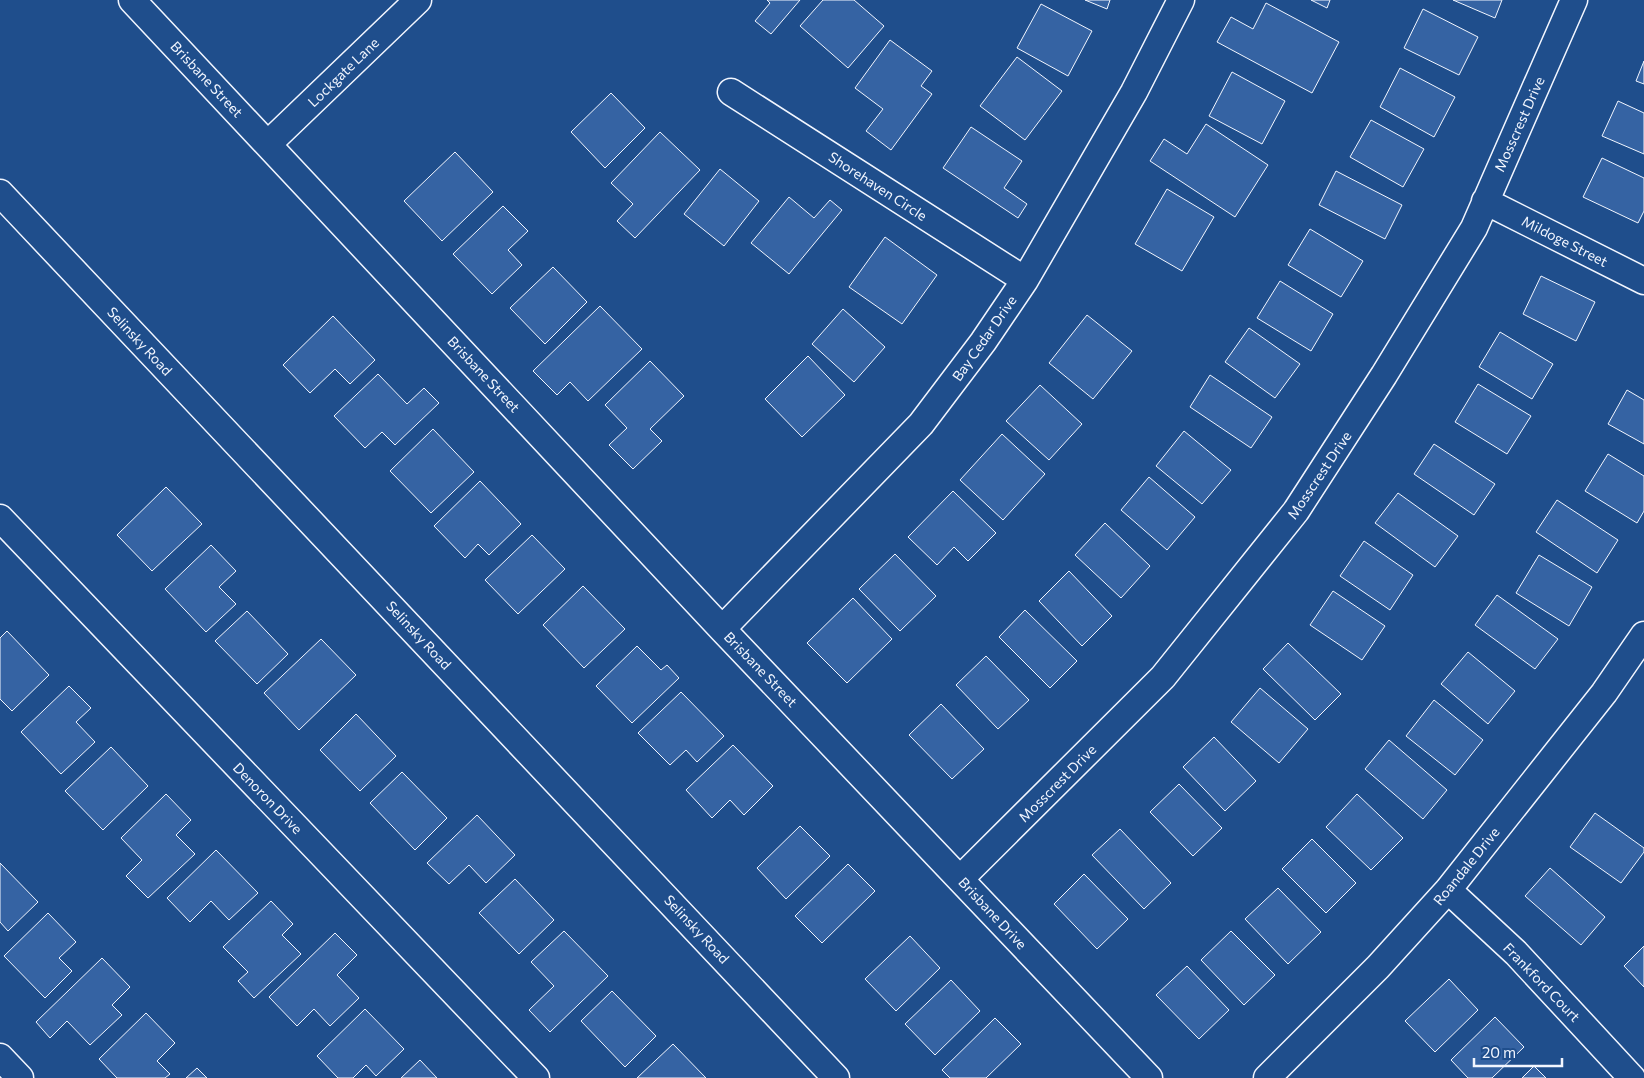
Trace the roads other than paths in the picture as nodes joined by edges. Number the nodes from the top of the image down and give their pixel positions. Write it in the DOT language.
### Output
graph roads {
  1 [pos="132,0"];
  2 [pos="418,0"];
  3 [pos="1181,0"];
  4 [pos="1574,0"];
  5 [pos="732,92"];
  6 [pos="268,144"];
  7 [pos="0,193"];
  8 [pos="1485,201"];
  9 [pos="1025,280"];
  10 [pos="1644,281"];
  11 [pos="0,518"];
  12 [pos="722,629"];
  13 [pos="1644,635"];
  14 [pos="837,748"];
  15 [pos="960,879"];
  16 [pos="1448,890"];
  17 [pos="0,1057"];
  18 [pos="20,1078"];
  19 [pos="536,1078"];
  20 [pos="836,1078"];
  21 [pos="1149,1078"];
  22 [pos="1267,1078"];
  23 [pos="1632,1078"];
  1 -- 6 [label="street, Brisbane Street"];
  2 -- 6 [label="street, Lockgate Lane"];
  3 -- 9 [label="street, Bay Cedar Drive"];
  4 -- 8 [label="street, Mosscrest Drive"];
  5 -- 9 [label="street, Shorehaven Circle"];
  6 -- 12 [label="street, Brisbane Street"];
  7 -- 20 [label="street, Selinsky Road"];
  8 -- 10 [label="street, Mildoge Street"];
  8 -- 15 [label="street, Mosscrest Drive"];
  9 -- 12 [label="street, Bay Cedar Drive"];
  11 -- 19 [label="street, Denoron Drive"];
  12 -- 14 [label="street, Brisbane Street"];
  13 -- 16 [label="street, Roandale Drive"];
  14 -- 15 [label="street, Brisbane Drive"];
  15 -- 21 [label="street, Brisbane Drive"];
  16 -- 22 [label="street, Roandale Drive"];
  16 -- 23 [label="street, Frankford Court"];
  17 -- 18 [label="street"];
}
